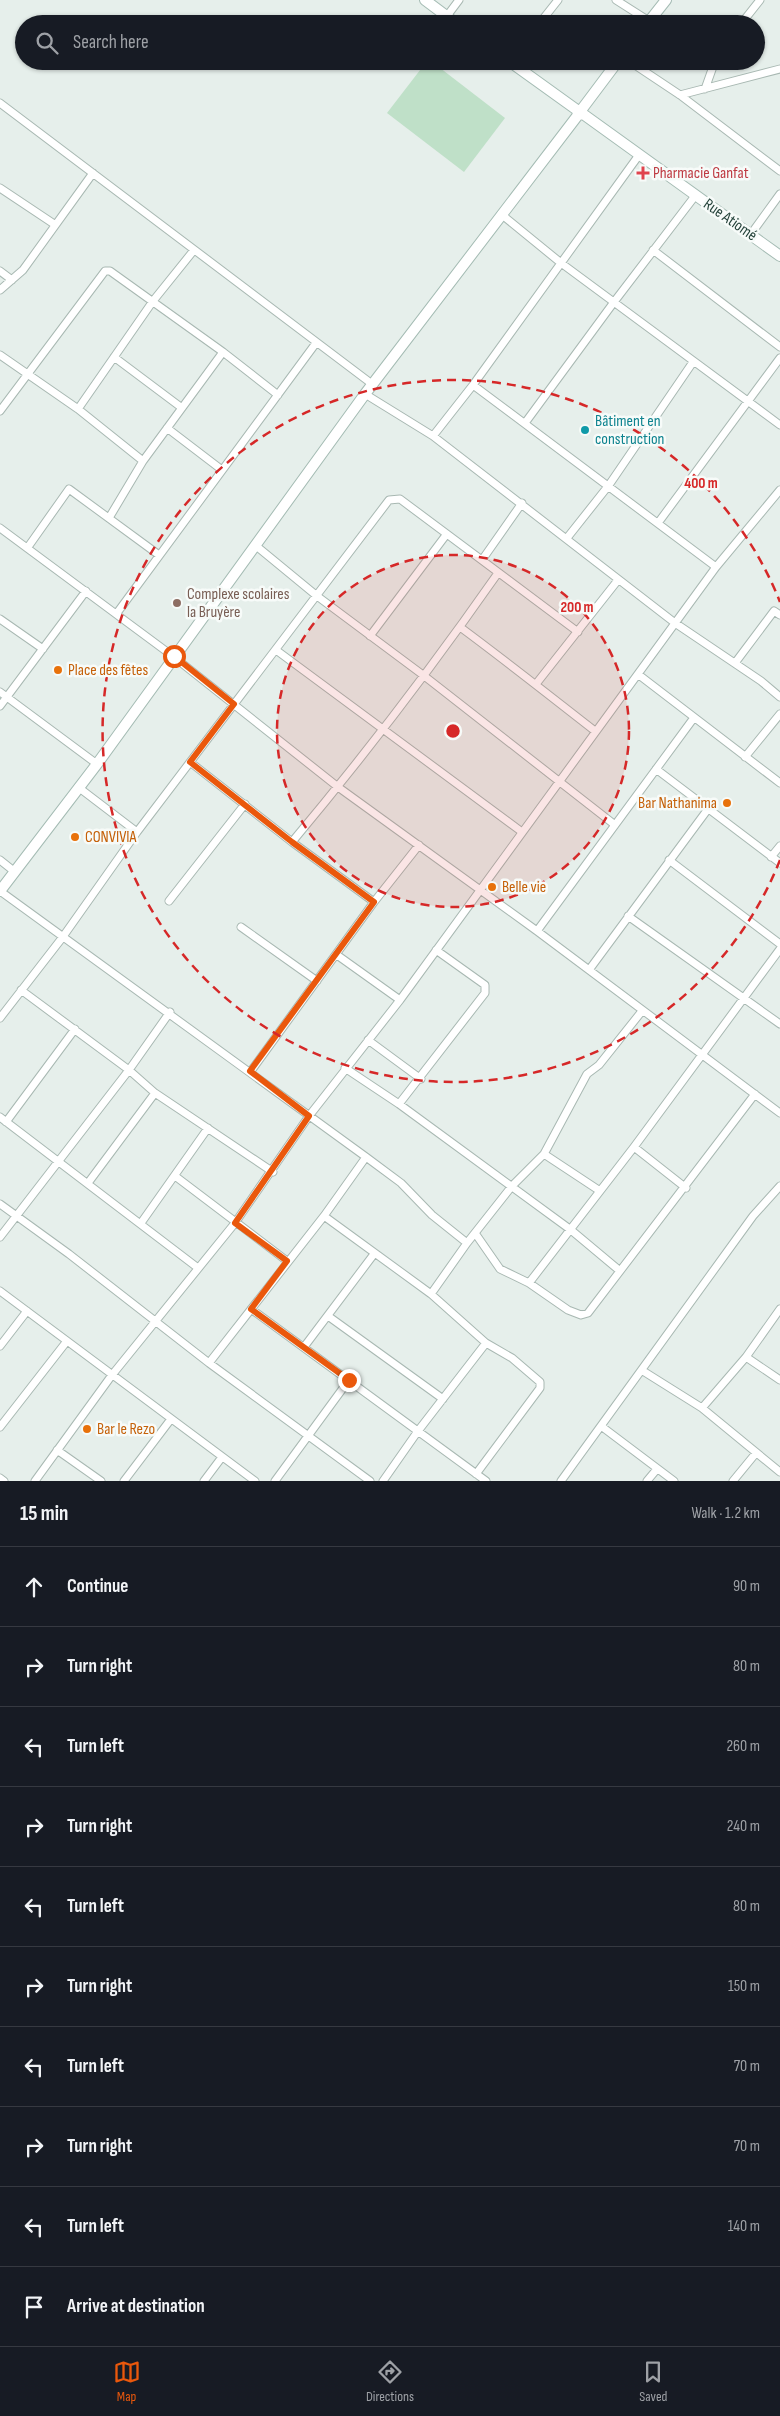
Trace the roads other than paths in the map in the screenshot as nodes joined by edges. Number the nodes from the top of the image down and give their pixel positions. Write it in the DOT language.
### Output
graph roads {
  1 [pos="425,0"];
  2 [pos="459,0"];
  3 [pos="558,0"];
  4 [pos="616,0"];
  5 [pos="666,0"];
  6 [pos="760,0"];
  7 [pos="446,15"];
  8 [pos="448,15"];
  9 [pos="546,15"];
  10 [pos="638,15"];
  11 [pos="654,15"];
  12 [pos="748,15"];
  13 [pos="780,69"];
  14 [pos="521,70"];
  15 [pos="611,70"];
  16 [pos="642,70"];
  17 [pos="711,70"];
  18 [pos="704,89"];
  19 [pos="680,96"];
  20 [pos="1,106"];
  21 [pos="580,112"];
  22 [pos="639,155"];
  23 [pos="780,171"];
  24 [pos="93,174"];
  25 [pos="0,188"];
  26 [pos="780,194"];
  27 [pos="694,196"];
  28 [pos="501,214"];
  29 [pos="54,224"];
  30 [pos="751,234"];
  31 [pos="194,250"];
  32 [pos="653,250"];
  33 [pos="780,256"];
  34 [pos="561,263"];
  35 [pos="0,271"];
  36 [pos="12,280"];
  37 [pos="0,290"];
  38 [pos="153,301"];
  39 [pos="614,302"];
  40 [pos="316,343"];
  41 [pos="780,347"];
  42 [pos="223,352"];
  43 [pos="0,355"];
  44 [pos="114,357"];
  45 [pos="780,358"];
  46 [pos="693,362"];
  47 [pos="28,373"];
  48 [pos="372,384"];
  49 [pos="473,385"];
  50 [pos="364,394"];
  51 [pos="278,395"];
  52 [pos="750,402"];
  53 [pos="182,408"];
  54 [pos="78,409"];
  55 [pos="0,411"];
  56 [pos="525,423"];
  57 [pos="780,425"];
  58 [pos="167,428"];
  59 [pos="433,436"];
  60 [pos="143,461"];
  61 [pos="222,470"];
  62 [pos="609,485"];
  63 [pos="778,495"];
  64 [pos="522,503"];
  65 [pos="109,518"];
  66 [pos="658,523"];
  67 [pos="0,528"];
  68 [pos="446,535"];
  69 [pos="567,538"];
  70 [pos="255,545"];
  71 [pos="28,547"];
  72 [pos="159,555"];
  73 [pos="482,560"];
  74 [pos="716,568"];
  75 [pos="498,573"];
  76 [pos="618,580"];
  77 [pos="86,591"];
  78 [pos="317,596"];
  79 [pos="780,604"];
  80 [pos="117,613"];
  81 [pos="777,613"];
  82 [pos="0,619"];
  83 [pos="675,623"];
  84 [pos="460,627"];
  85 [pos="578,632"];
  86 [pos="370,636"];
  87 [pos="43,649"];
  88 [pos="276,650"];
  89 [pos="174,656"];
  90 [pos="734,663"];
  91 [pos="423,675"];
  92 [pos="639,675"];
  93 [pos="536,684"];
  94 [pos="0,692"];
  95 [pos="7,697"];
  96 [pos="780,697"];
  97 [pos="234,704"];
  98 [pos="0,706"];
  99 [pos="780,714"];
  100 [pos="693,719"];
  101 [pos="384,728"];
  102 [pos="595,732"];
  103 [pos="745,756"];
  104 [pos="190,762"];
  105 [pos="97,764"];
  106 [pos="656,769"];
  107 [pos="560,782"];
  108 [pos="780,783"];
  109 [pos="78,787"];
  110 [pos="338,787"];
  111 [pos="245,804"];
  112 [pos="708,809"];
  113 [pos="615,825"];
  114 [pos="137,832"];
  115 [pos="522,832"];
  116 [pos="292,842"];
  117 [pos="419,845"];
  118 [pos="780,846"];
  119 [pos="771,857"];
  120 [pos="0,860"];
  121 [pos="669,860"];
  122 [pos="780,863"];
  123 [pos="14,872"];
  124 [pos="479,889"];
  125 [pos="0,891"];
  126 [pos="169,900"];
  127 [pos="374,902"];
  128 [pos="628,916"];
  129 [pos="241,927"];
  130 [pos="538,931"];
  131 [pos="62,938"];
  132 [pos="780,944"];
  133 [pos="780,949"];
  134 [pos="436,950"];
  135 [pos="337,955"];
  136 [pos="589,970"];
  137 [pos="317,981"];
  138 [pos="21,990"];
  139 [pos="744,998"];
  140 [pos="400,1000"];
  141 [pos="642,1011"];
  142 [pos="170,1012"];
  143 [pos="0,1018"];
  144 [pos="780,1024"];
  145 [pos="75,1029"];
  146 [pos="368,1040"];
  147 [pos="702,1056"];
  148 [pos="345,1068"];
  149 [pos="129,1070"];
  150 [pos="250,1071"];
  151 [pos="420,1079"];
  152 [pos="156,1093"];
  153 [pos="756,1094"];
  154 [pos="399,1104"];
  155 [pos="780,1113"];
  156 [pos="309,1116"];
  157 [pos="3,1119"];
  158 [pos="208,1128"];
  159 [pos="634,1147"];
  160 [pos="544,1154"];
  161 [pos="366,1156"];
  162 [pos="58,1160"];
  163 [pos="273,1172"];
  164 [pos="175,1176"];
  165 [pos="88,1183"];
  166 [pos="512,1186"];
  167 [pos="780,1186"];
  168 [pos="686,1188"];
  169 [pos="600,1191"];
  170 [pos="0,1204"];
  171 [pos="16,1216"];
  172 [pos="324,1216"];
  173 [pos="141,1223"];
  174 [pos="235,1223"];
  175 [pos="571,1230"];
  176 [pos="475,1233"];
  177 [pos="0,1237"];
  178 [pos="467,1243"];
  179 [pos="374,1254"];
  180 [pos="287,1261"];
  181 [pos="198,1268"];
  182 [pos="620,1271"];
  183 [pos="529,1283"];
  184 [pos="0,1291"];
  185 [pos="431,1294"];
  186 [pos="251,1309"];
  187 [pos="780,1309"];
  188 [pos="27,1311"];
  189 [pos="328,1316"];
  190 [pos="155,1322"];
  191 [pos="67,1341"];
  192 [pos="486,1343"];
  193 [pos="0,1346"];
  194 [pos="304,1347"];
  195 [pos="746,1357"];
  196 [pos="209,1363"];
  197 [pos="643,1370"];
  198 [pos="112,1375"];
  199 [pos="349,1380"];
  200 [pos="780,1380"];
  201 [pos="443,1399"];
  202 [pos="702,1408"];
  203 [pos="171,1419"];
  204 [pos="601,1426"];
  205 [pos="0,1427"];
  206 [pos="418,1431"];
  207 [pos="308,1435"];
  208 [pos="57,1450"];
  209 [pos="756,1453"];
  210 [pos="222,1457"];
  211 [pos="657,1469"];
  212 [pos="780,1472"];
  213 [pos="476,1474"];
  214 [pos="0,1478"];
  215 [pos="4,1481"];
  216 [pos="35,1481"];
  217 [pos="101,1481"];
  218 [pos="124,1481"];
  219 [pos="204,1481"];
  220 [pos="255,1481"];
  221 [pos="275,1481"];
  222 [pos="370,1481"];
  223 [pos="383,1481"];
  224 [pos="486,1481"];
  225 [pos="561,1481"];
  226 [pos="647,1481"];
  227 [pos="674,1481"];
  228 [pos="733,1481"];
  1 -- 7 [label="street"];
  2 -- 8 [label="street"];
  3 -- 9 [label="street"];
  4 -- 10 [label="street"];
  5 -- 11 [label="street"];
  6 -- 12 [label="street"];
  13 -- 18 [label="street"];
  14 -- 21 [label="street, Rue Atiomé"];
  15 -- 21 [label="street"];
  16 -- 19 [label="street"];
  17 -- 18 [label="street"];
  18 -- 19 [label="street"];
  19 -- 23 [label="street"];
  20 -- 24 [label="street"];
  21 -- 22 [label="street, Rue Atiomé"];
  21 -- 28 [label="street"];
  22 -- 27 [label="street, Rue Atiomé"];
  22 -- 34 [label="street"];
  24 -- 29 [label="street"];
  24 -- 31 [label="street"];
  25 -- 29 [label="street"];
  26 -- 30 [label="street"];
  27 -- 30 [label="street, Rue Atiomé"];
  27 -- 32 [label="street"];
  28 -- 34 [label="street"];
  28 -- 48 [label="street"];
  29 -- 36 [label="street"];
  30 -- 33 [label="street, Rue Atiomé"];
  31 -- 38 [label="street"];
  31 -- 40 [label="street"];
  32 -- 39 [label="street"];
  32 -- 41 [label="street"];
  34 -- 39 [label="street"];
  34 -- 49 [label="street"];
  35 -- 36 [label="street"];
  36 -- 37 [label="street"];
  38 -- 42 [label="street"];
  38 -- 44 [label="street"];
  38 -- 47 [label="street"];
  39 -- 46 [label="street"];
  39 -- 56 [label="street"];
  40 -- 48 [label="street"];
  40 -- 51 [label="street"];
  42 -- 51 [label="street"];
  42 -- 53 [label="street"];
  43 -- 47 [label="street"];
  44 -- 53 [label="street"];
  44 -- 54 [label="street"];
  45 -- 52 [label="street"];
  46 -- 52 [label="street"];
  46 -- 62 [label="street"];
  47 -- 54 [label="street"];
  47 -- 55 [label="street"];
  48 -- 50 [label="street"];
  49 -- 56 [label="street"];
  49 -- 59 [label="street"];
  50 -- 59 [label="street"];
  50 -- 70 [label="street"];
  51 -- 61 [label="street"];
  52 -- 57 [label="street"];
  52 -- 66 [label="street"];
  53 -- 58 [label="street"];
  54 -- 60 [label="street"];
  56 -- 62 [label="street"];
  58 -- 60 [label="street"];
  58 -- 61 [label="street"];
  59 -- 64 [label="street"];
  60 -- 65 [label="street"];
  61 -- 72 [label="street"];
  62 -- 66 [label="street"];
  62 -- 69 [label="street"];
  63 -- 74 [label="street"];
  64 -- 69 [label="street"];
  64 -- 73 [label="street"];
  65 -- 71 [label="street"];
  65 -- 72 [label="street"];
  66 -- 74 [label="street"];
  67 -- 71 [label="street"];
  68 -- 73 [label="street"];
  68 -- 78 [label="street"];
  68 -- 86 [label="street"];
  69 -- 76 [label="street"];
  70 -- 78 [label="street"];
  70 -- 89 [label="street"];
  71 -- 77 [label="street"];
  72 -- 80 [label="street"];
  73 -- 75 [label="street"];
  74 -- 83 [label="street"];
  75 -- 84 [label="street"];
  75 -- 85 [label="street"];
  76 -- 83 [label="street"];
  76 -- 85 [label="street"];
  77 -- 80 [label="street"];
  77 -- 87 [label="street"];
  78 -- 86 [label="street"];
  78 -- 88 [label="street"];
  79 -- 81 [label="street"];
  80 -- 89 [label="street"];
  81 -- 90 [label="street"];
  82 -- 87 [label="street"];
  83 -- 90 [label="street"];
  83 -- 92 [label="street"];
  84 -- 91 [label="street"];
  84 -- 93 [label="street"];
  85 -- 93 [label="street"];
  86 -- 91 [label="street"];
  87 -- 95 [label="street"];
  88 -- 97 [label="street"];
  88 -- 101 [label="street"];
  89 -- 97 [label="street"];
  89 -- 105 [label="street"];
  90 -- 96 [label="street"];
  91 -- 101 [label="street"];
  91 -- 107 [label="street"];
  92 -- 100 [label="street"];
  92 -- 102 [label="street"];
  93 -- 102 [label="street"];
  94 -- 95 [label="street"];
  95 -- 98 [label="street"];
  95 -- 105 [label="street"];
  97 -- 104 [label="street"];
  97 -- 110 [label="street"];
  99 -- 103 [label="street"];
  100 -- 103 [label="street"];
  100 -- 106 [label="street"];
  101 -- 110 [label="street"];
  101 -- 115 [label="street"];
  102 -- 107 [label="street"];
  103 -- 108 [label="street"];
  104 -- 111 [label="street"];
  104 -- 114 [label="street"];
  105 -- 109 [label="street"];
  106 -- 112 [label="street"];
  106 -- 113 [label="street"];
  107 -- 113 [label="street"];
  107 -- 115 [label="street"];
  109 -- 114 [label="street"];
  109 -- 123 [label="street"];
  110 -- 116 [label="street"];
  110 -- 117 [label="street"];
  111 -- 116 [label="street"];
  111 -- 126 [label="street"];
  112 -- 119 [label="street"];
  112 -- 121 [label="street"];
  113 -- 130 [label="street"];
  114 -- 131 [label="street"];
  115 -- 124 [label="street"];
  116 -- 127 [label="street"];
  117 -- 124 [label="street"];
  117 -- 127 [label="street"];
  118 -- 119 [label="street"];
  119 -- 122 [label="street"];
  120 -- 123 [label="street"];
  121 -- 128 [label="street"];
  121 -- 132 [label="street"];
  123 -- 125 [label="street"];
  124 -- 130 [label="street"];
  124 -- 134 [label="street"];
  125 -- 131 [label="street"];
  127 -- 135 [label="street"];
  128 -- 136 [label="street"];
  128 -- 139 [label="street"];
  129 -- 137 [label="street"];
  130 -- 136 [label="street"];
  131 -- 138 [label="street"];
  131 -- 142 [label="street"];
  133 -- 139 [label="street"];
  134 -- 140 [label="street"];
  134 -- 151 [label="street"];
  135 -- 137 [label="street"];
  135 -- 140 [label="street"];
  136 -- 141 [label="street"];
  137 -- 150 [label="street"];
  138 -- 143 [label="street"];
  138 -- 145 [label="street"];
  139 -- 144 [label="street"];
  139 -- 147 [label="street"];
  140 -- 146 [label="street"];
  141 -- 147 [label="street"];
  141 -- 160 [label="street"];
  142 -- 149 [label="street"];
  142 -- 150 [label="street"];
  145 -- 149 [label="street"];
  145 -- 157 [label="street"];
  146 -- 148 [label="street"];
  146 -- 151 [label="street"];
  147 -- 153 [label="street"];
  147 -- 159 [label="street"];
  148 -- 154 [label="street"];
  148 -- 156 [label="street"];
  149 -- 152 [label="street"];
  149 -- 162 [label="street"];
  150 -- 156 [label="street"];
  151 -- 154 [label="street"];
  152 -- 158 [label="street"];
  152 -- 165 [label="street"];
  153 -- 155 [label="street"];
  153 -- 168 [label="street"];
  154 -- 166 [label="street"];
  156 -- 161 [label="street"];
  156 -- 163 [label="street"];
  157 -- 162 [label="street"];
  158 -- 163 [label="street"];
  158 -- 164 [label="street"];
  159 -- 168 [label="street"];
  159 -- 169 [label="street"];
  160 -- 166 [label="street"];
  160 -- 169 [label="street"];
  161 -- 172 [label="street"];
  161 -- 178 [label="street"];
  162 -- 165 [label="street"];
  162 -- 171 [label="street"];
  163 -- 174 [label="street"];
  164 -- 173 [label="street"];
  164 -- 174 [label="street"];
  165 -- 173 [label="street"];
  166 -- 175 [label="street"];
  166 -- 176 [label="street"];
  167 -- 197 [label="street"];
  168 -- 182 [label="street"];
  169 -- 175 [label="street"];
  170 -- 171 [label="street"];
  171 -- 177 [label="street"];
  171 -- 190 [label="street"];
  172 -- 179 [label="street"];
  172 -- 180 [label="street"];
  173 -- 181 [label="street"];
  174 -- 180 [label="street"];
  174 -- 181 [label="street"];
  175 -- 182 [label="street"];
  175 -- 183 [label="street"];
  176 -- 178 [label="street"];
  176 -- 183 [label="street"];
  178 -- 185 [label="street"];
  179 -- 185 [label="street"];
  179 -- 189 [label="street"];
  180 -- 186 [label="street"];
  181 -- 190 [label="street"];
  182 -- 183 [label="street"];
  184 -- 188 [label="street"];
  185 -- 192 [label="street"];
  186 -- 194 [label="street"];
  186 -- 196 [label="street"];
  187 -- 195 [label="street"];
  188 -- 191 [label="street"];
  188 -- 193 [label="street"];
  189 -- 194 [label="street"];
  189 -- 201 [label="street"];
  190 -- 196 [label="street"];
  190 -- 198 [label="street"];
  191 -- 198 [label="street"];
  191 -- 205 [label="street"];
  192 -- 201 [label="street"];
  192 -- 213 [label="street"];
  194 -- 199 [label="street"];
  195 -- 200 [label="street"];
  195 -- 202 [label="street"];
  196 -- 207 [label="street"];
  197 -- 202 [label="street"];
  197 -- 204 [label="street"];
  198 -- 203 [label="street"];
  198 -- 208 [label="street"];
  199 -- 206 [label="street"];
  199 -- 207 [label="street"];
  201 -- 206 [label="street"];
  202 -- 209 [label="street"];
  203 -- 210 [label="street"];
  203 -- 218 [label="street"];
  204 -- 211 [label="street"];
  204 -- 225 [label="street"];
  206 -- 213 [label="street"];
  206 -- 223 [label="street"];
  207 -- 221 [label="street"];
  207 -- 222 [label="street"];
  208 -- 216 [label="street"];
  208 -- 217 [label="street"];
  209 -- 212 [label="street"];
  209 -- 228 [label="street"];
  210 -- 219 [label="street"];
  210 -- 220 [label="street"];
  211 -- 226 [label="street"];
  211 -- 227 [label="street"];
  213 -- 224 [label="street"];
  214 -- 215 [label="street"];
}
